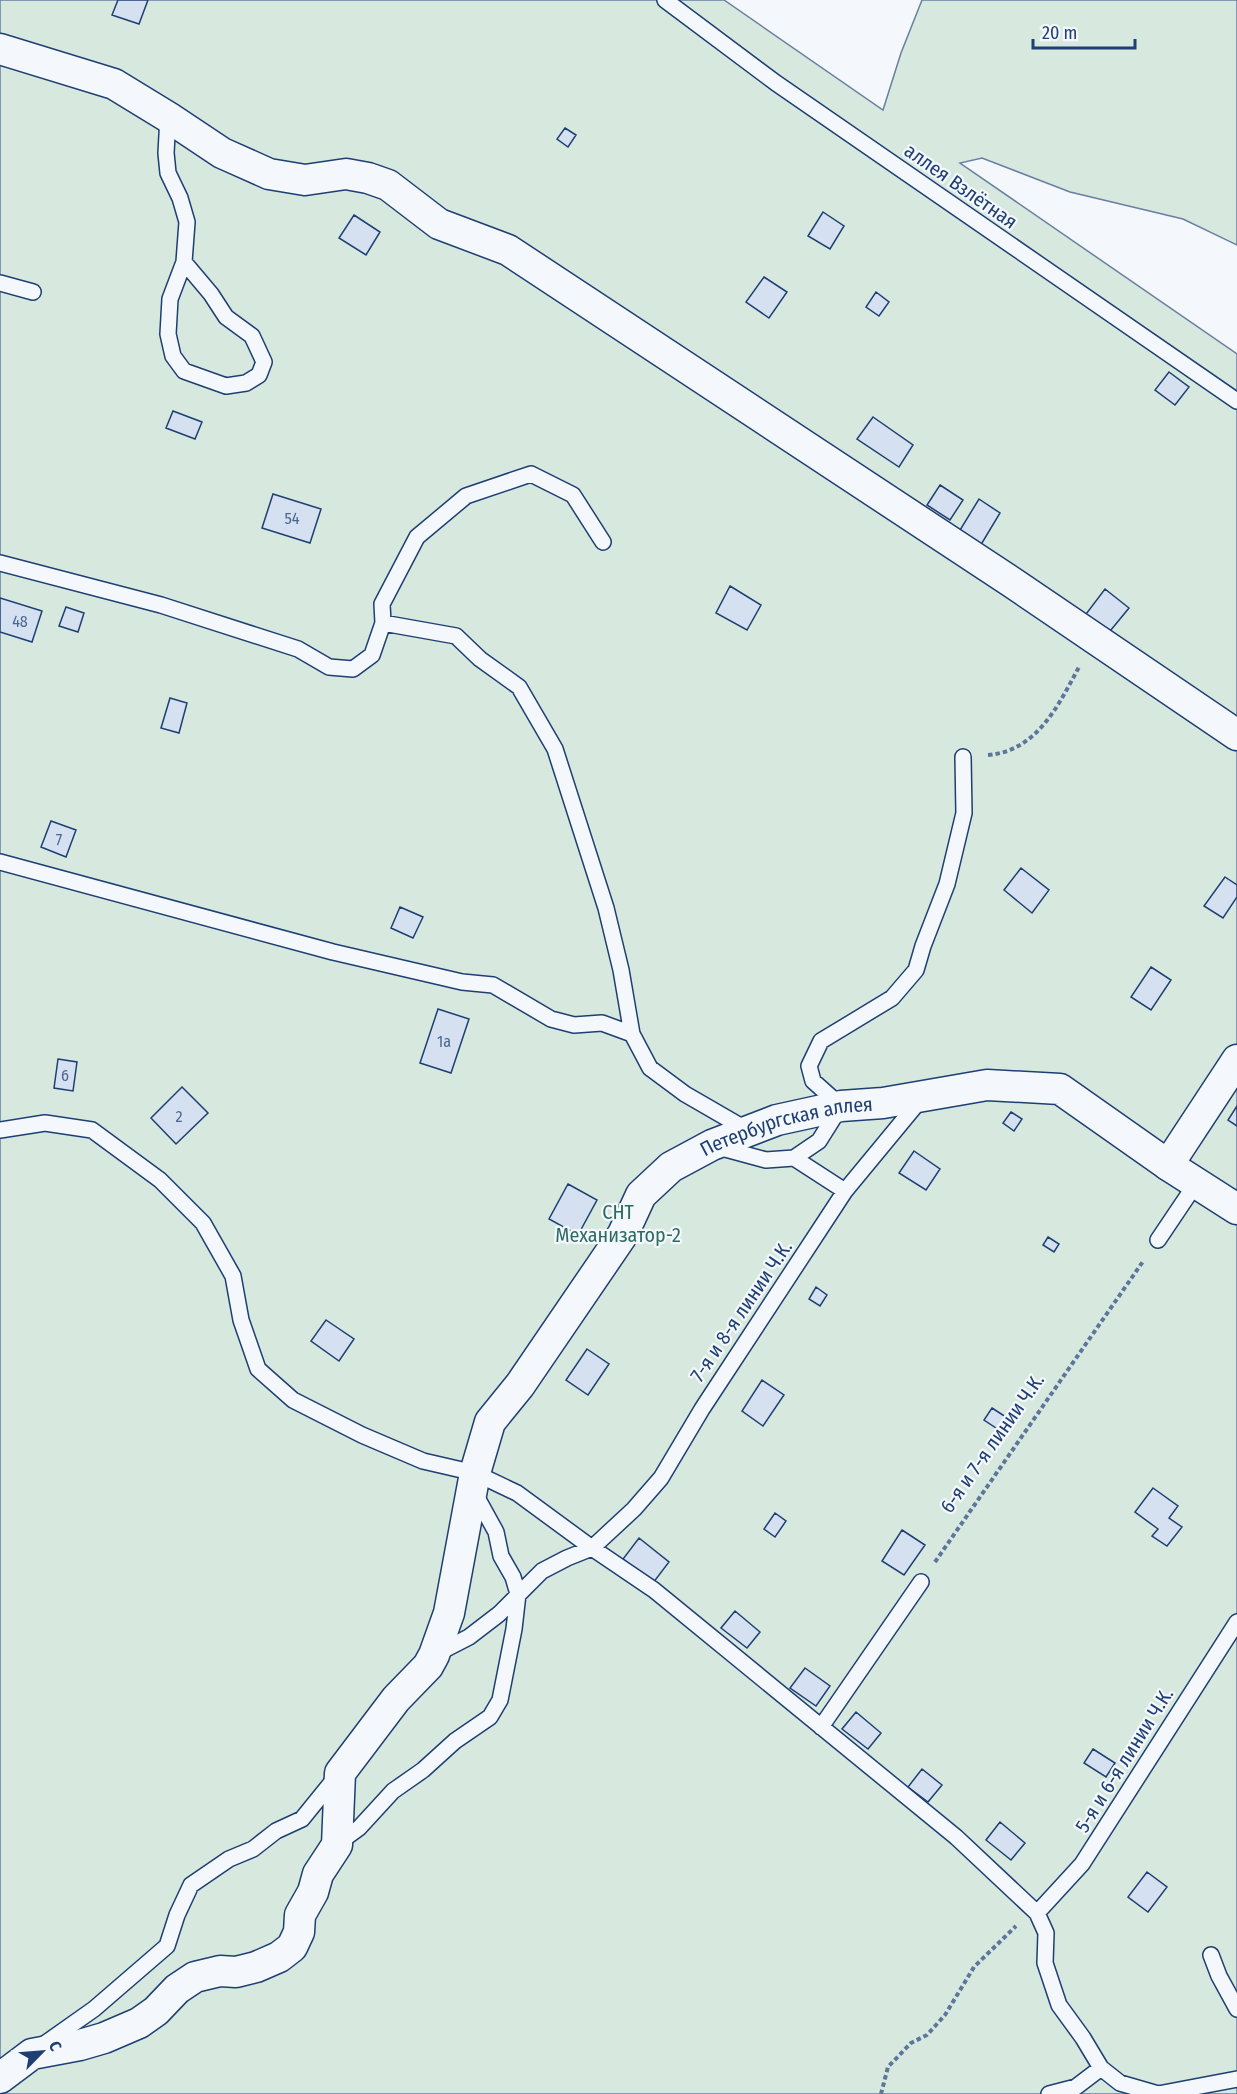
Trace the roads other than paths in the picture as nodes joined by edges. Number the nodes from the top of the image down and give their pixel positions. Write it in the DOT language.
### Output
graph roads {
  1 [pos="665,0"];
  2 [pos="0,49"];
  3 [pos="168,117"];
  4 [pos="184,262"];
  5 [pos="0,283"];
  6 [pos="33,292"];
  7 [pos="1237,402"];
  8 [pos="603,542"];
  9 [pos="0,563"];
  10 [pos="383,623"];
  11 [pos="1237,735"];
  12 [pos="963,757"];
  13 [pos="0,862"];
  14 [pos="632,1034"];
  15 [pos="1237,1060"];
  16 [pos="925,1094"];
  17 [pos="842,1106"];
  18 [pos="0,1130"];
  19 [pos="749,1131"];
  20 [pos="712,1145"];
  21 [pos="794,1158"];
  22 [pos="1168,1165"];
  23 [pos="1197,1182"];
  24 [pos="845,1191"];
  25 [pos="1237,1209"];
  26 [pos="1158,1239"];
  27 [pos="474,1481"];
  28 [pos="592,1548"];
  29 [pos="921,1582"];
  30 [pos="518,1594"];
  31 [pos="1237,1622"];
  32 [pos="434,1655"];
  33 [pos="820,1727"];
  34 [pos="339,1773"];
  35 [pos="337,1845"];
  36 [pos="1037,1913"];
  37 [pos="1211,1955"];
  38 [pos="1237,2009"];
  39 [pos="32,2054"];
  40 [pos="1101,2068"];
  41 [pos="0,2078"];
  42 [pos="1237,2079"];
  43 [pos="1049,2094"];
  44 [pos="1158,2094"];
  1 -- 7 [label="lane, аллея Взлётная"];
  2 -- 3 [label="street"];
  3 -- 4 [label="lane"];
  3 -- 11 [label="street"];
  4 -- 4 [label="lane"];
  5 -- 6 [label="lane"];
  8 -- 10 [label="lane"];
  9 -- 10 [label="lane"];
  10 -- 14 [label="lane"];
  12 -- 17 [label="lane"];
  13 -- 14 [label="lane"];
  14 -- 19 [label="lane"];
  15 -- 22 [label="street"];
  16 -- 17 [label="street, Петербургская аллея"];
  16 -- 22 [label="street, Петербургская аллея"];
  16 -- 24 [label="lane, 7-я и 8-я линии Ч.К."];
  17 -- 19 [label="street, Петербургская аллея"];
  17 -- 21 [label="lane"];
  18 -- 27 [label="lane"];
  19 -- 20 [label="street, Петербургская аллея"];
  20 -- 21 [label="lane"];
  20 -- 27 [label="street, Петербургская аллея"];
  21 -- 24 [label="lane"];
  22 -- 23 [label="street, Петербургская аллея"];
  23 -- 25 [label="street, Петербургская аллея"];
  23 -- 26 [label="lane"];
  24 -- 28 [label="lane, 7-я и 8-я линии Ч.К."];
  27 -- 28 [label="lane"];
  27 -- 30 [label="lane"];
  27 -- 32 [label="street, Петербургская аллея"];
  28 -- 30 [label="lane"];
  28 -- 33 [label="lane"];
  29 -- 33 [label="lane"];
  30 -- 32 [label="lane"];
  30 -- 35 [label="lane"];
  31 -- 36 [label="lane, 5-я и 6-я линии Ч.К."];
  32 -- 34 [label="street, Петербургская аллея"];
  33 -- 36 [label="lane"];
  34 -- 35 [label="street"];
  34 -- 39 [label="lane"];
  35 -- 39 [label="street"];
  36 -- 40 [label="lane"];
  37 -- 38 [label="lane"];
  39 -- 41 [label="street"];
  40 -- 43 [label="lane"];
  40 -- 44 [label="lane"];
  42 -- 44 [label="lane"];
}
